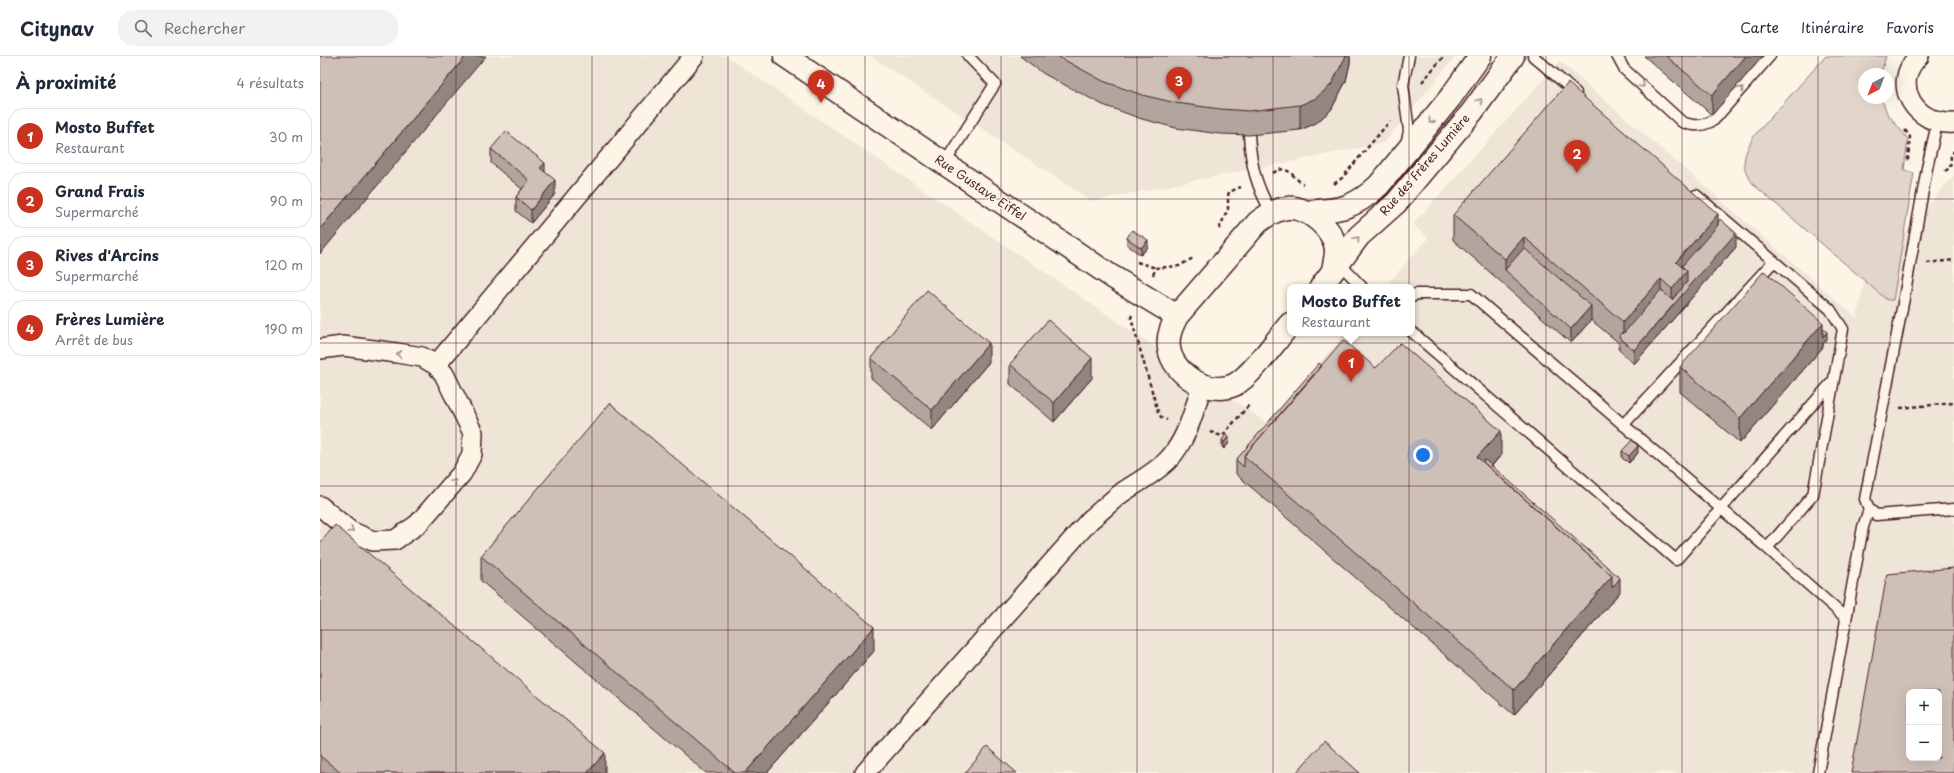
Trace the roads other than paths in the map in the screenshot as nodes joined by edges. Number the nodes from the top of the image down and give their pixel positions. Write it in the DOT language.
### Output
graph roads {
  1 [pos="694,56"];
  2 [pos="785,56"];
  3 [pos="968,56"];
  4 [pos="1409,56"];
  5 [pos="1480,56"];
  6 [pos="1513,56"];
  7 [pos="1533,56"];
  8 [pos="1616,56"];
  9 [pos="1770,56"];
  10 [pos="1919,56"];
  11 [pos="1582,98"];
  12 [pos="1946,123"];
  13 [pos="1249,135"];
  14 [pos="1405,153"];
  15 [pos="944,164"];
  16 [pos="1690,190"];
  17 [pos="1271,212"];
  18 [pos="1306,212"];
  19 [pos="1774,261"];
  20 [pos="1331,273"];
  21 [pos="1355,284"];
  22 [pos="1415,295"];
  23 [pos="1177,316"];
  24 [pos="1287,328"];
  25 [pos="1415,335"];
  26 [pos="320,349"];
  27 [pos="436,365"];
  28 [pos="1834,380"];
  29 [pos="1202,385"];
  30 [pos="1623,425"];
  31 [pos="320,506"];
  32 [pos="1722,509"];
  33 [pos="1869,509"];
  34 [pos="1954,509"];
  35 [pos="1767,548"];
  36 [pos="1846,618"];
  37 [pos="865,773"];
  38 [pos="1818,773"];
  1 -- 27 [label="street"];
  2 -- 15 [label="street, Rue Gustave Eiffel"];
  3 -- 15 [label="lane"];
  4 -- 14 [label="lane"];
  5 -- 14 [label="street, Rue des Frères Lumière, one-way"];
  20 -- 6 [label="street, Rue des Frères Lumière, one-way"];
  7 -- 11 [label="lane"];
  8 -- 9 [label="lane, one-way"];
  10 -- 12 [label="street"];
  12 -- 33 [label="lane"];
  13 -- 17 [label="lane"];
  14 -- 18 [label="street, Rue des Frères Lumière"];
  15 -- 23 [label="street, Rue Gustave Eiffel"];
  16 -- 19 [label="lane"];
  17 -- 18 [label="street, Rue des Frères Lumière"];
  17 -- 23 [label="street, Rue des Frères Lumière"];
  18 -- 20 [label="street, Rue des Frères Lumière"];
  19 -- 28 [label="lane"];
  19 -- 30 [label="lane"];
  20 -- 21 [label="lane"];
  22 -- 30 [label="lane"];
  23 -- 29 [label="street, Rue des Frères Lumière"];
  24 -- 29 [label="street, Rue des Frères Lumière"];
  25 -- 32 [label="lane"];
  27 -- 26 [label="street, one-way"];
  31 -- 27 [label="street, one-way"];
  28 -- 32 [label="lane"];
  28 -- 35 [label="lane"];
  29 -- 37 [label="street"];
  30 -- 32 [label="lane"];
  32 -- 35 [label="lane"];
  33 -- 34 [label="lane"];
  33 -- 36 [label="lane"];
  35 -- 36 [label="lane"];
  36 -- 38 [label="lane"];
}
